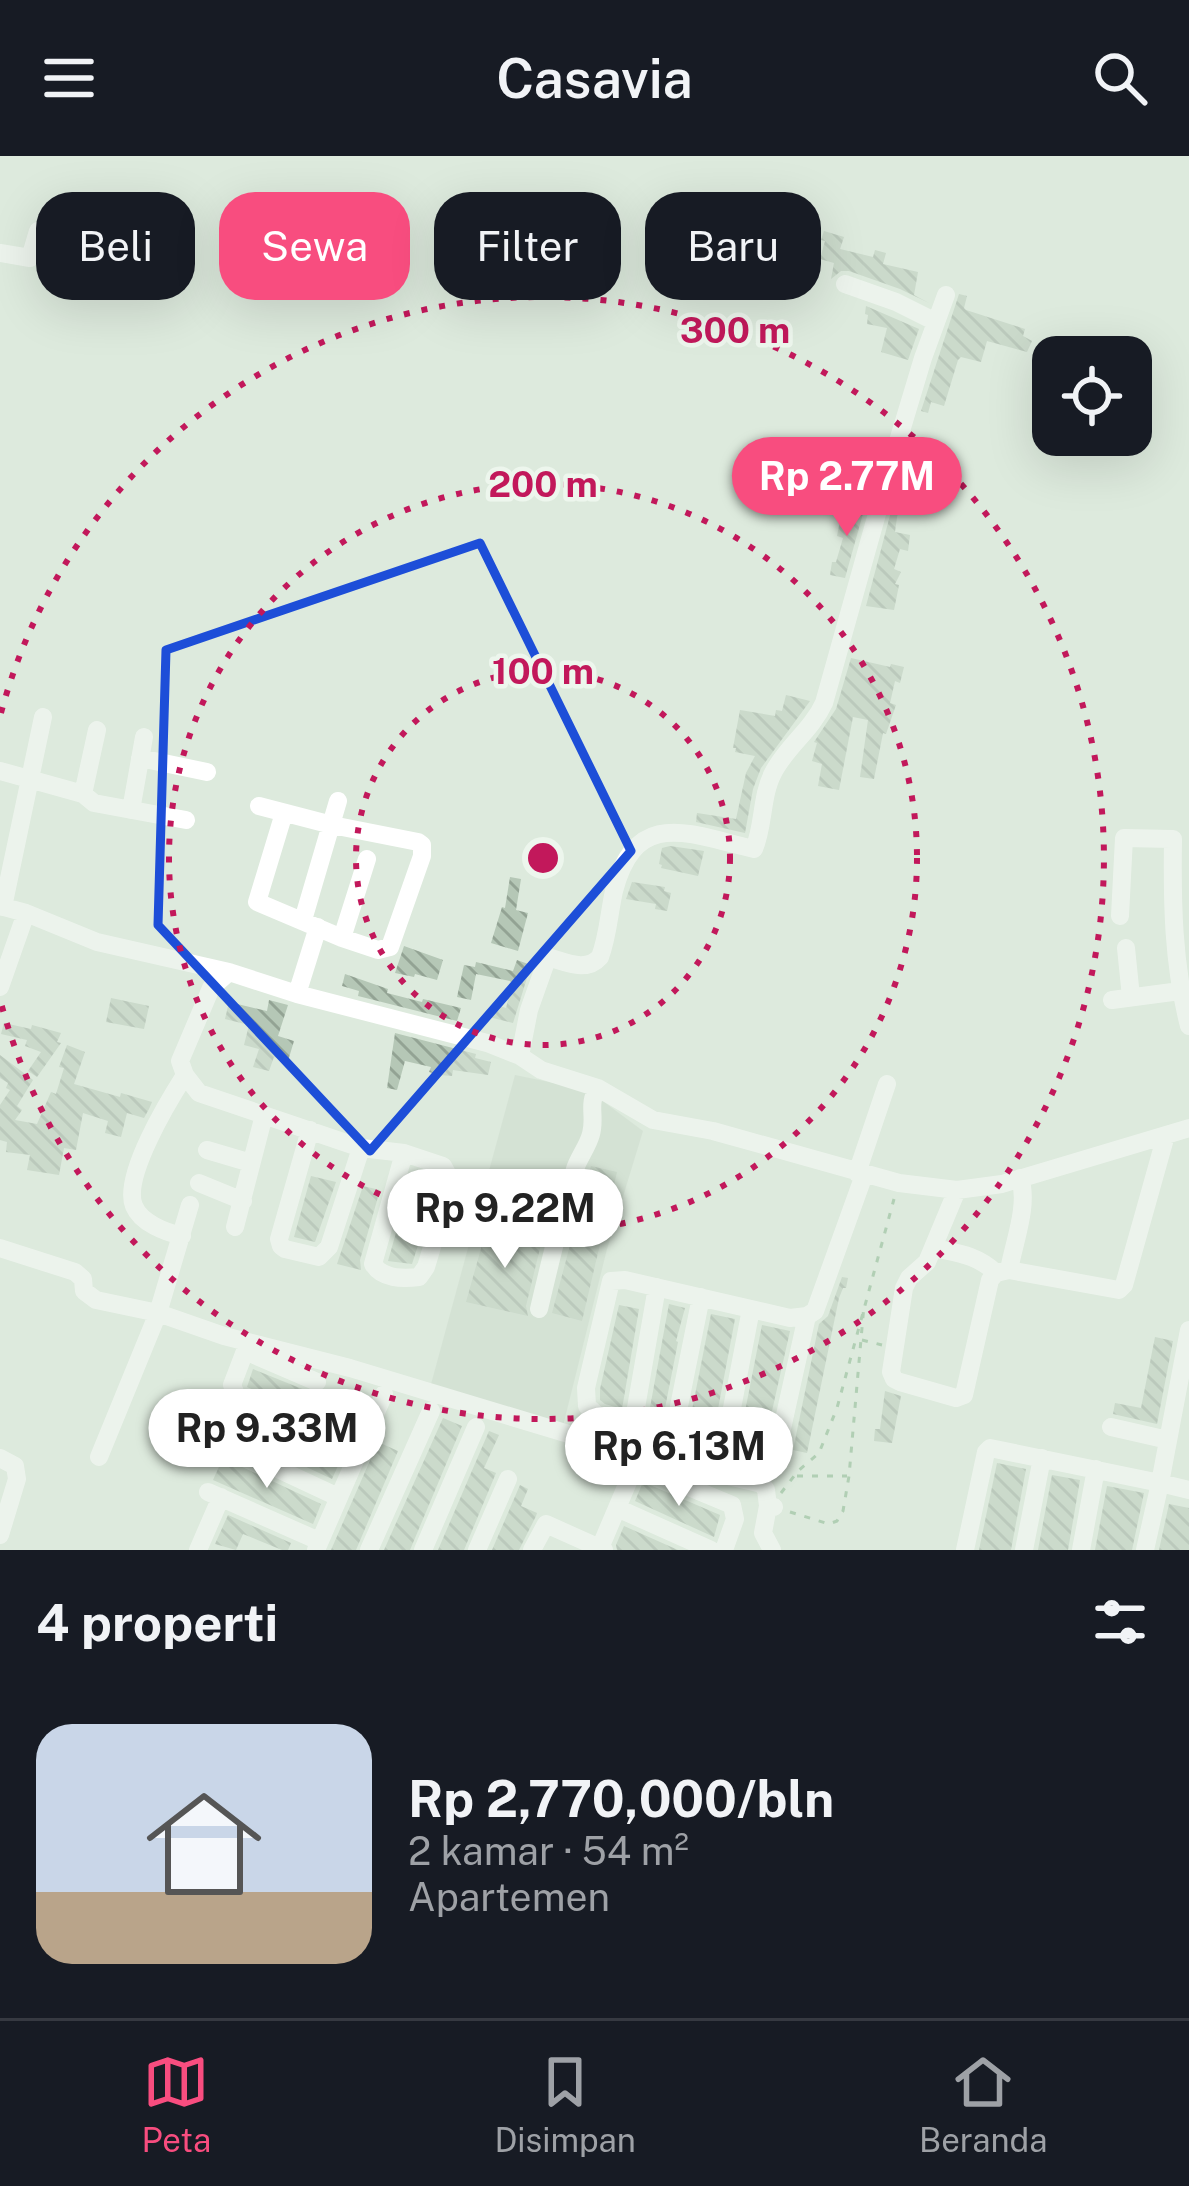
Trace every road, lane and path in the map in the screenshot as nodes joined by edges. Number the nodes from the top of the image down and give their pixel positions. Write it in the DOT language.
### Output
graph roads {
  1 [pos="36,242"];
  2 [pos="0,254"];
  3 [pos="845,284"];
  4 [pos="946,296"];
  5 [pos="936,322"];
  6 [pos="43,718"];
  7 [pos="97,730"];
  8 [pos="144,737"];
  9 [pos="140,758"];
  10 [pos="0,771"];
  11 [pos="207,772"];
  12 [pos="30,781"];
  13 [pos="83,794"];
  14 [pos="338,801"];
  15 [pos="259,806"];
  16 [pos="131,810"];
  17 [pos="284,813"];
  18 [pos="186,820"];
  19 [pos="332,825"];
  20 [pos="367,860"];
  21 [pos="319,870"];
  22 [pos="359,880"];
  23 [pos="1180,886"];
  24 [pos="1,907"];
  25 [pos="26,914"];
  26 [pos="1120,916"];
  27 [pos="311,924"];
  28 [pos="1182,935"];
  29 [pos="342,938"];
  30 [pos="1126,948"];
  31 [pos="229,972"];
  32 [pos="0,986"];
  33 [pos="1180,991"];
  34 [pos="297,994"];
  35 [pos="1189,1026"];
  36 [pos="520,1056"];
  37 [pos="185,1075"];
  38 [pos="887,1084"];
  39 [pos="598,1088"];
  40 [pos="264,1115"];
  41 [pos="1189,1128"];
  42 [pos="310,1130"];
  43 [pos="1166,1135"];
  44 [pos="362,1148"];
  45 [pos="207,1150"];
  46 [pos="404,1153"];
  47 [pos="251,1163"];
  48 [pos="861,1174"];
  49 [pos="1020,1178"];
  50 [pos="199,1183"];
  51 [pos="899,1184"];
  52 [pos="957,1190"];
  53 [pos="243,1201"];
  54 [pos="190,1205"];
  55 [pos="235,1227"];
  56 [pos="182,1236"];
  57 [pos="0,1248"];
  58 [pos="934,1248"];
  59 [pos="1003,1271"];
  60 [pos="657,1287"];
  61 [pos="701,1297"];
  62 [pos="863,1305"];
  63 [pos="539,1309"];
  64 [pos="751,1309"];
  65 [pos="158,1313"];
  66 [pos="807,1316"];
  67 [pos="1189,1330"];
  68 [pos="860,1339"];
  69 [pos="895,1348"];
  70 [pos="317,1382"];
  71 [pos="384,1394"];
  72 [pos="237,1397"];
  73 [pos="431,1411"];
  74 [pos="633,1425"];
  75 [pos="476,1427"];
  76 [pos="1112,1427"];
  77 [pos="673,1436"];
  78 [pos="1168,1440"];
  79 [pos="724,1450"];
  80 [pos="359,1451"];
  81 [pos="100,1457"];
  82 [pos="0,1458"];
  83 [pos="1042,1458"];
  84 [pos="1096,1469"];
  85 [pos="794,1475"];
  86 [pos="849,1476"];
  87 [pos="508,1479"];
  88 [pos="1160,1483"];
  89 [pos="1189,1490"];
  90 [pos="338,1497"];
  91 [pos="771,1507"];
  92 [pos="617,1508"];
  93 [pos="0,1535"];
  94 [pos="200,1546"];
  95 [pos="318,1546"];
  96 [pos="602,1549"];
  97 [pos="221,1550"];
  98 [pos="369,1550"];
  99 [pos="423,1550"];
  100 [pos="477,1550"];
  101 [pos="532,1550"];
  102 [pos="711,1550"];
  103 [pos="724,1550"];
  104 [pos="772,1550"];
  105 [pos="965,1550"];
  106 [pos="1024,1550"];
  107 [pos="1081,1550"];
  108 [pos="1145,1550"];
  1 -- 2 [label="street"];
  3 -- 5 [label="street"];
  4 -- 5 [label="street"];
  5 -- 36 [label="street"];
  6 -- 12 [label="street"];
  7 -- 13 [label="street"];
  8 -- 9 [label="street"];
  9 -- 11 [label="street"];
  9 -- 16 [label="street"];
  10 -- 12 [label="street"];
  12 -- 13 [label="street"];
  12 -- 24 [label="street"];
  13 -- 16 [label="street"];
  14 -- 19 [label="street"];
  15 -- 17 [label="street"];
  16 -- 18 [label="street"];
  17 -- 19 [label="street"];
  17 -- 27 [label="street"];
  19 -- 21 [label="street"];
  19 -- 29 [label="street"];
  20 -- 22 [label="street"];
  21 -- 22 [label="street"];
  21 -- 27 [label="street"];
  22 -- 29 [label="street"];
  23 -- 26 [label="street"];
  23 -- 28 [label="street"];
  24 -- 25 [label="street"];
  25 -- 31 [label="street"];
  25 -- 32 [label="street"];
  27 -- 29 [label="street"];
  27 -- 34 [label="street"];
  28 -- 33 [label="street"];
  30 -- 33 [label="street"];
  31 -- 34 [label="street"];
  31 -- 37 [label="street"];
  33 -- 35 [label="street"];
  34 -- 36 [label="street"];
  36 -- 39 [label="street"];
  37 -- 40 [label="street"];
  37 -- 56 [label="street"];
  38 -- 48 [label="street"];
  39 -- 48 [label="street"];
  39 -- 63 [label="street"];
  40 -- 42 [label="street"];
  40 -- 47 [label="street"];
  41 -- 43 [label="street"];
  42 -- 44 [label="street"];
  42 -- 44 [label="street"];
  43 -- 49 [label="street"];
  43 -- 59 [label="street"];
  44 -- 46 [label="street"];
  45 -- 47 [label="street"];
  46 -- 46 [label="street"];
  47 -- 53 [label="street"];
  48 -- 51 [label="street"];
  48 -- 66 [label="street"];
  49 -- 52 [label="street"];
  49 -- 59 [label="street"];
  50 -- 53 [label="street"];
  51 -- 52 [label="street"];
  51 -- 62 [label="path"];
  52 -- 58 [label="street"];
  53 -- 55 [label="street"];
  54 -- 56 [label="street"];
  56 -- 65 [label="street"];
  57 -- 65 [label="street"];
  58 -- 59 [label="street"];
  58 -- 69 [label="street"];
  59 -- 69 [label="street"];
  60 -- 61 [label="street"];
  60 -- 74 [label="street"];
  60 -- 74 [label="street"];
  61 -- 64 [label="street"];
  61 -- 77 [label="street"];
  62 -- 68 [label="path"];
  62 -- 85 [label="path"];
  64 -- 66 [label="street"];
  64 -- 79 [label="street"];
  65 -- 81 [label="street"];
  65 -- 91 [label="street"];
  66 -- 79 [label="street"];
  67 -- 78 [label="street"];
  68 -- 69 [label="path"];
  68 -- 86 [label="path"];
  70 -- 72 [label="street"];
  71 -- 80 [label="street"];
  72 -- 80 [label="street"];
  72 -- 90 [label="street"];
  73 -- 98 [label="street"];
  74 -- 77 [label="street"];
  75 -- 99 [label="street"];
  76 -- 78 [label="street"];
  77 -- 79 [label="street"];
  78 -- 88 [label="street"];
  80 -- 90 [label="street"];
  82 -- 93 [label="street"];
  83 -- 84 [label="street"];
  83 -- 105 [label="street"];
  83 -- 106 [label="street"];
  84 -- 88 [label="street"];
  84 -- 107 [label="street"];
  85 -- 86 [label="path"];
  85 -- 91 [label="path"];
  86 -- 91 [label="path"];
  87 -- 100 [label="street"];
  88 -- 89 [label="street"];
  88 -- 108 [label="street"];
  90 -- 95 [label="street"];
  91 -- 104 [label="street"];
  92 -- 96 [label="street"];
  92 -- 102 [label="street"];
  92 -- 103 [label="street"];
  94 -- 95 [label="street"];
  94 -- 97 [label="street"];
  96 -- 101 [label="street"];
}
